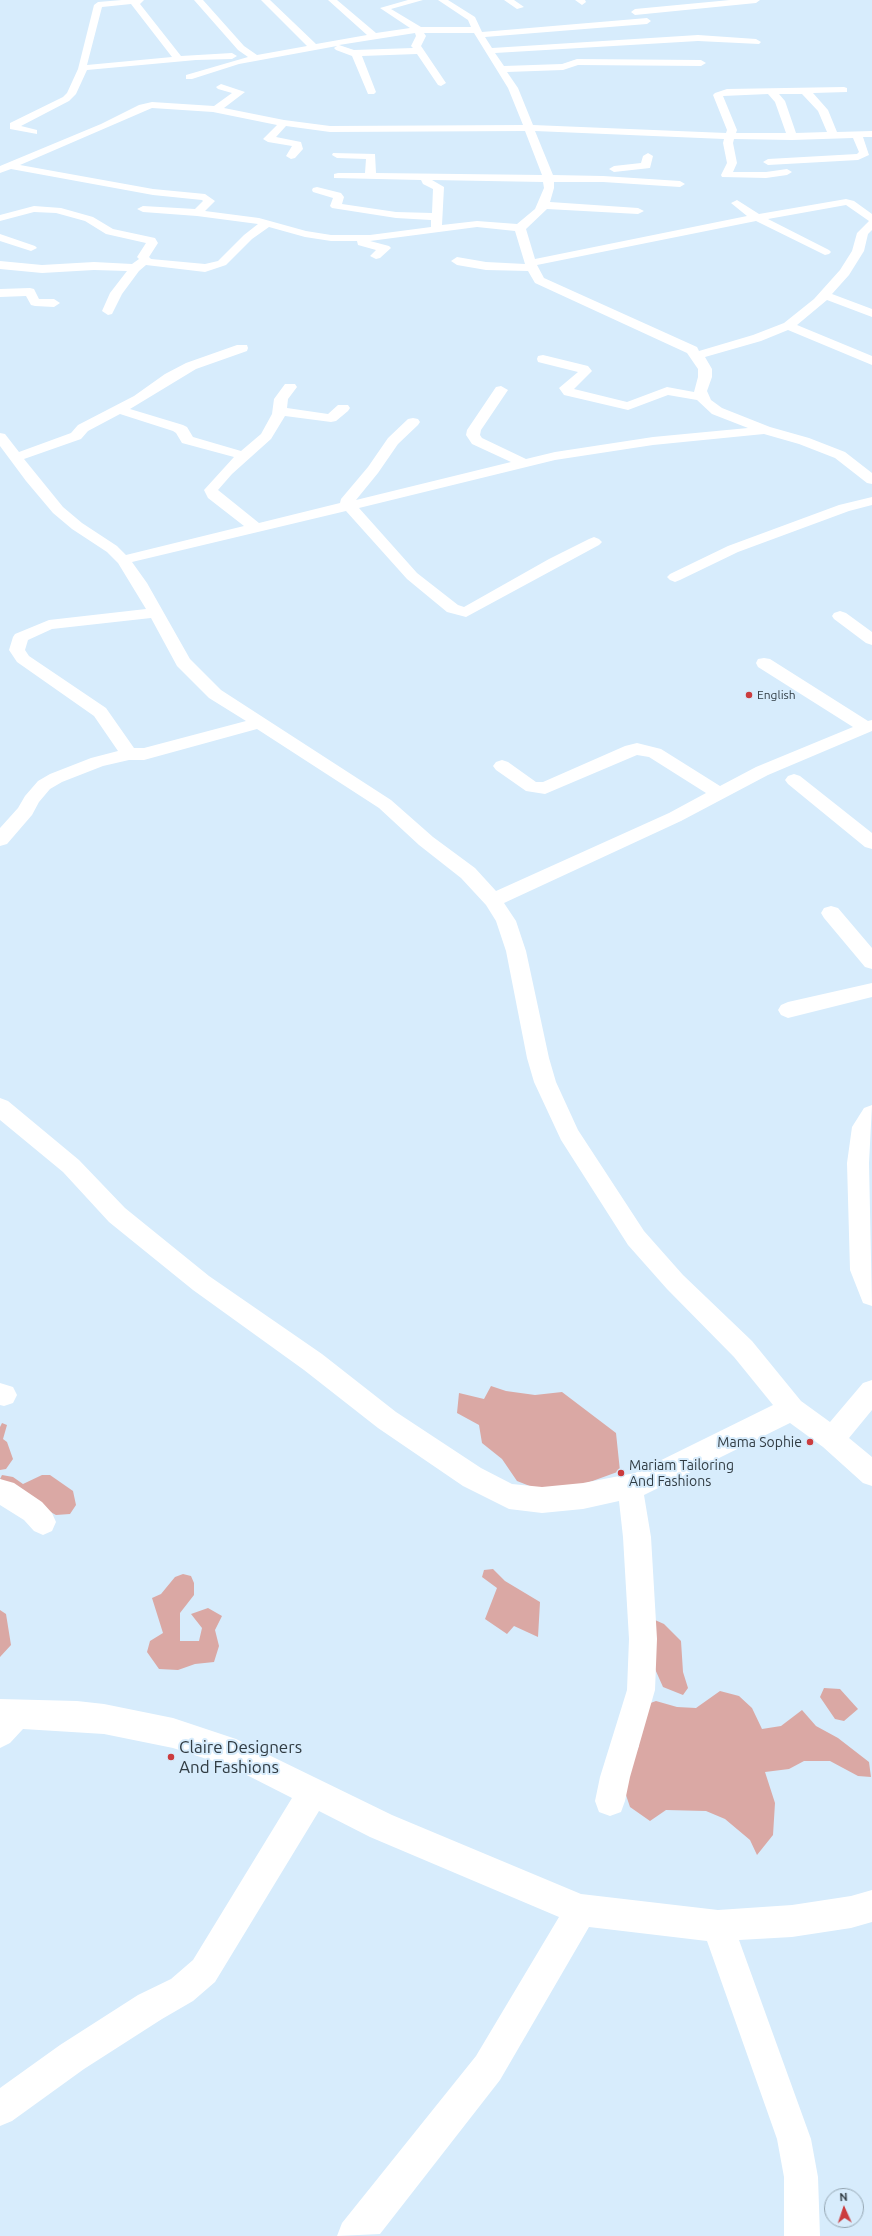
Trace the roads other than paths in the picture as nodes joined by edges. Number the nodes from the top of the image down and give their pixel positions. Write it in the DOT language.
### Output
graph roads {
  1 [pos="139,0"];
  2 [pos="198,0"];
  3 [pos="265,0"];
  4 [pos="332,0"];
  5 [pos="419,0"];
  6 [pos="442,0"];
  7 [pos="508,0"];
  8 [pos="756,0"];
  9 [pos="520,7"];
  10 [pos="419,30"];
  11 [pos="478,32"];
  12 [pos="374,36"];
  13 [pos="756,42"];
  14 [pos="331,44"];
  15 [pos="312,47"];
  16 [pos="420,51"];
  17 [pos="489,51"];
  18 [pos="356,53"];
  19 [pos="252,57"];
  20 [pos="179,59"];
  21 [pos="701,63"];
  22 [pos="82,68"];
  23 [pos="502,69"];
  24 [pos="189,77"];
  25 [pos="441,83"];
  26 [pos="221,87"];
  27 [pos="844,90"];
  28 [pos="806,91"];
  29 [pos="371,92"];
  30 [pos="771,92"];
  31 [pos="217,109"];
  32 [pos="284,123"];
  33 [pos="528,128"];
  34 [pos="33,132"];
  35 [pos="857,134"];
  36 [pos="872,134"];
  37 [pos="730,136"];
  38 [pos="834,136"];
  39 [pos="792,137"];
  40 [pos="337,155"];
  41 [pos="292,156"];
  42 [pos="648,156"];
  43 [pos="732,162"];
  44 [pos="744,162"];
  45 [pos="756,162"];
  46 [pos="11,166"];
  47 [pos="0,170"];
  48 [pos="787,172"];
  49 [pos="338,176"];
  50 [pos="370,177"];
  51 [pos="425,178"];
  52 [pos="549,179"];
  53 [pos="604,179"];
  54 [pos="680,184"];
  55 [pos="317,190"];
  56 [pos="736,203"];
  57 [pos="543,205"];
  58 [pos="142,209"];
  59 [pos="638,211"];
  60 [pos="199,213"];
  61 [pos="438,217"];
  62 [pos="756,217"];
  63 [pos="0,218"];
  64 [pos="872,219"];
  65 [pos="267,223"];
  66 [pos="872,224"];
  67 [pos="520,228"];
  68 [pos="436,230"];
  69 [pos="0,237"];
  70 [pos="358,238"];
  71 [pos="32,248"];
  72 [pos="858,251"];
  73 [pos="824,252"];
  74 [pos="872,255"];
  75 [pos="376,256"];
  76 [pos="145,260"];
  77 [pos="457,261"];
  78 [pos="0,265"];
  79 [pos="531,266"];
  80 [pos="135,268"];
  81 [pos="0,292"];
  82 [pos="825,295"];
  83 [pos="54,303"];
  84 [pos="108,311"];
  85 [pos="872,312"];
  86 [pos="788,326"];
  87 [pos="242,348"];
  88 [pos="698,355"];
  89 [pos="543,359"];
  90 [pos="872,361"];
  91 [pos="290,387"];
  92 [pos="501,390"];
  93 [pos="702,397"];
  94 [pos="342,408"];
  95 [pos="120,410"];
  96 [pos="279,411"];
  97 [pos="413,422"];
  98 [pos="765,430"];
  99 [pos="0,437"];
  100 [pos="245,456"];
  101 [pos="9,457"];
  102 [pos="524,463"];
  103 [pos="872,480"];
  104 [pos="872,501"];
  105 [pos="349,506"];
  106 [pos="256,528"];
  107 [pos="594,542"];
  108 [pos="123,560"];
  109 [pos="675,577"];
  110 [pos="156,613"];
  111 [pos="840,616"];
  112 [pos="872,640"];
  113 [pos="18,650"];
  114 [pos="0,654"];
  115 [pos="764,663"];
  116 [pos="260,724"];
  117 [pos="869,726"];
  118 [pos="128,754"];
  119 [pos="502,766"];
  120 [pos="794,780"];
  121 [pos="718,793"];
  122 [pos="0,840"];
  123 [pos="872,844"];
  124 [pos="493,900"];
  125 [pos="831,913"];
  126 [pos="872,962"];
  127 [pos="872,990"];
  128 [pos="788,1010"];
  129 [pos="0,1107"];
  130 [pos="872,1114"];
  131 [pos="872,1296"];
  132 [pos="872,1391"];
  133 [pos="792,1409"];
  134 [pos="832,1440"];
  135 [pos="872,1474"];
  136 [pos="630,1486"];
  137 [pos="0,1492"];
  138 [pos="43,1522"];
  139 [pos="6,1720"];
  140 [pos="313,1792"];
  141 [pos="610,1801"];
  142 [pos="872,1906"];
  143 [pos="581,1910"];
  144 [pos="718,1926"];
  145 [pos="0,2109"];
  146 [pos="355,2236"];
  147 [pos="802,2236"];
  1 -- 20 [label="street"];
  1 -- 22 [label="street"];
  2 -- 19 [label="street"];
  3 -- 15 [label="street"];
  4 -- 12 [label="street"];
  5 -- 10 [label="street"];
  6 -- 11 [label="street"];
  7 -- 9 [label="street"];
  8 -- 11 [label="street"];
  10 -- 11 [label="street"];
  10 -- 12 [label="street"];
  10 -- 16 [label="street"];
  11 -- 17 [label="street"];
  12 -- 14 [label="street"];
  13 -- 17 [label="street"];
  14 -- 15 [label="street"];
  14 -- 18 [label="street"];
  15 -- 19 [label="street"];
  16 -- 18 [label="street"];
  16 -- 25 [label="street"];
  17 -- 23 [label="street"];
  18 -- 29 [label="street"];
  19 -- 20 [label="street"];
  19 -- 24 [label="street"];
  20 -- 22 [label="street"];
  21 -- 23 [label="street"];
  22 -- 34 [label="street"];
  23 -- 33 [label="street"];
  26 -- 31 [label="street"];
  27 -- 28 [label="street"];
  28 -- 30 [label="street"];
  28 -- 38 [label="street"];
  30 -- 37 [label="street"];
  30 -- 39 [label="street"];
  31 -- 32 [label="street"];
  31 -- 46 [label="street"];
  32 -- 33 [label="street"];
  32 -- 41 [label="street"];
  33 -- 37 [label="street"];
  33 -- 52 [label="street"];
  35 -- 36 [label="street"];
  35 -- 38 [label="street"];
  35 -- 45 [label="street"];
  37 -- 39 [label="street"];
  37 -- 43 [label="street"];
  38 -- 39 [label="street"];
  40 -- 50 [label="street"];
  42 -- 53 [label="street"];
  43 -- 44 [label="street"];
  43 -- 48 [label="street"];
  46 -- 47 [label="street"];
  46 -- 60 [label="street"];
  49 -- 50 [label="street"];
  50 -- 51 [label="street"];
  51 -- 52 [label="street"];
  51 -- 61 [label="street"];
  52 -- 53 [label="street"];
  52 -- 57 [label="street"];
  53 -- 54 [label="street"];
  55 -- 61 [label="street"];
  56 -- 62 [label="street"];
  57 -- 59 [label="street"];
  57 -- 67 [label="street"];
  58 -- 60 [label="street"];
  60 -- 65 [label="street"];
  61 -- 68 [label="street"];
  62 -- 64 [label="street"];
  62 -- 73 [label="street"];
  62 -- 79 [label="street"];
  63 -- 76 [label="street"];
  65 -- 70 [label="street"];
  65 -- 76 [label="street"];
  66 -- 72 [label="street"];
  67 -- 68 [label="street"];
  67 -- 79 [label="street"];
  68 -- 70 [label="street"];
  69 -- 71 [label="street"];
  70 -- 75 [label="street"];
  72 -- 74 [label="street"];
  72 -- 82 [label="street"];
  76 -- 80 [label="street"];
  77 -- 79 [label="street"];
  78 -- 80 [label="street"];
  79 -- 88 [label="street"];
  80 -- 84 [label="street"];
  81 -- 83 [label="street"];
  82 -- 85 [label="street"];
  82 -- 86 [label="street"];
  86 -- 88 [label="street"];
  86 -- 90 [label="street"];
  87 -- 95 [label="street"];
  88 -- 93 [label="street"];
  89 -- 93 [label="street"];
  91 -- 96 [label="street"];
  92 -- 102 [label="street"];
  93 -- 98 [label="street"];
  94 -- 96 [label="street"];
  95 -- 100 [label="street"];
  95 -- 101 [label="street"];
  96 -- 100 [label="street"];
  97 -- 105 [label="street"];
  98 -- 102 [label="street"];
  98 -- 103 [label="street"];
  99 -- 101 [label="street"];
  100 -- 106 [label="street"];
  101 -- 108 [label="street"];
  102 -- 105 [label="street"];
  104 -- 109 [label="street"];
  105 -- 106 [label="street"];
  105 -- 107 [label="street"];
  106 -- 108 [label="street"];
  108 -- 110 [label="street"];
  110 -- 113 [label="street"];
  110 -- 116 [label="street"];
  111 -- 112 [label="street"];
  113 -- 114 [label="street"];
  113 -- 118 [label="street"];
  115 -- 117 [label="street"];
  116 -- 118 [label="street"];
  116 -- 124 [label="street"];
  117 -- 121 [label="street"];
  118 -- 122 [label="street"];
  119 -- 121 [label="street"];
  120 -- 123 [label="street"];
  121 -- 124 [label="street"];
  124 -- 133 [label="street"];
  125 -- 126 [label="street"];
  127 -- 128 [label="street"];
  129 -- 136 [label="street"];
  130 -- 131 [label="street"];
  132 -- 134 [label="street"];
  133 -- 134 [label="street"];
  133 -- 136 [label="street"];
  134 -- 135 [label="street"];
  136 -- 141 [label="street"];
  137 -- 138 [label="street"];
  139 -- 140 [label="street"];
  140 -- 143 [label="street"];
  140 -- 145 [label="street"];
  142 -- 144 [label="street"];
  143 -- 144 [label="street"];
  143 -- 146 [label="street"];
  144 -- 147 [label="street"];
}
